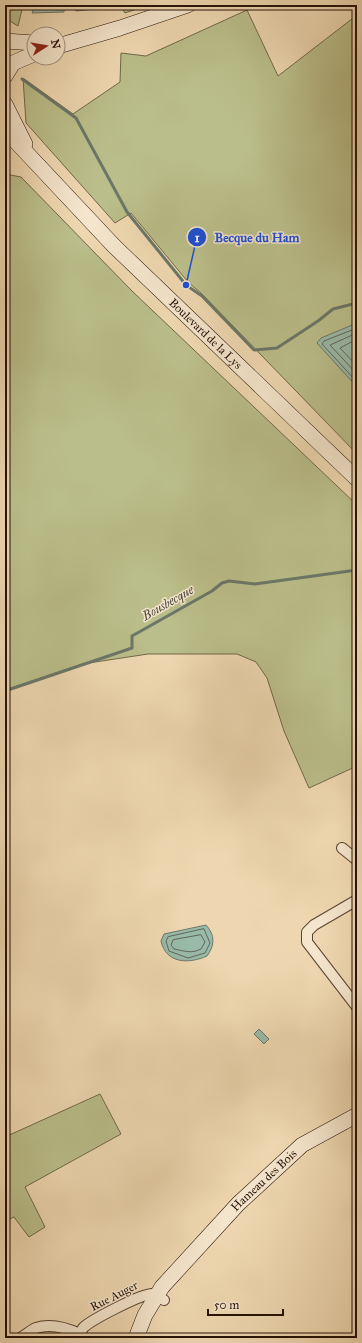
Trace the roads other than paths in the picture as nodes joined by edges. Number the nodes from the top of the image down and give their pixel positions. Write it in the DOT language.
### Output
graph roads {
  1 [pos="188,5"];
  2 [pos="84,38"];
  3 [pos="66,41"];
  4 [pos="5,42"];
  5 [pos="26,43"];
  6 [pos="66,44"];
  7 [pos="26,57"];
  8 [pos="5,58"];
  9 [pos="5,77"];
  10 [pos="5,104"];
  11 [pos="5,130"];
  12 [pos="57,186"];
  13 [pos="357,479"];
  14 [pos="342,848"];
  15 [pos="357,860"];
  16 [pos="357,900"];
  17 [pos="357,1007"];
  18 [pos="357,1115"];
  19 [pos="160,1298"];
  20 [pos="80,1336"];
  21 [pos="20,1338"];
  22 [pos="136,1338"];
  23 [pos="145,1338"];
  1 -- 2 [label="main road"];
  2 -- 3 [label="main road"];
  2 -- 6 [label="main road"];
  4 -- 5 [label="main road"];
  7 -- 9 [label="main road"];
  8 -- 9 [label="main road"];
  10 -- 12 [label="main road, Boulevard de la Lys"];
  11 -- 12 [label="main road, Boulevard de la Lys"];
  12 -- 13 [label="main road, Boulevard de la Lys"];
  14 -- 15 [label="street"];
  16 -- 17 [label="street"];
  18 -- 19 [label="main road, Hameau des Bois"];
  19 -- 20 [label="street, Rue Auger"];
  19 -- 22 [label="main road, Hameau des Bois"];
  19 -- 23 [label="main road, Hameau des Bois"];
  20 -- 21 [label="street"];
}
